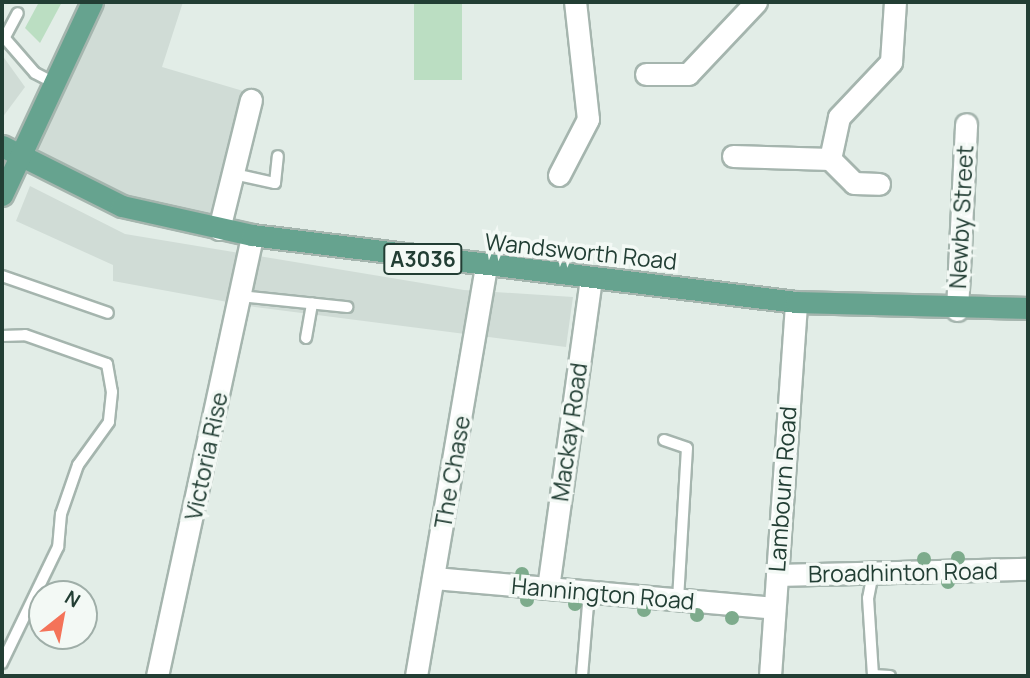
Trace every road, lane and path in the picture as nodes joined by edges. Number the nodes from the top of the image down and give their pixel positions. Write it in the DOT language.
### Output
graph roads {
  1 [pos="92,2"];
  2 [pos="575,2"];
  3 [pos="756,2"];
  4 [pos="895,2"];
  5 [pos="18,13"];
  6 [pos="3,36"];
  7 [pos="646,74"];
  8 [pos="51,81"];
  9 [pos="251,100"];
  10 [pos="966,124"];
  11 [pos="10,150"];
  12 [pos="278,156"];
  13 [pos="733,156"];
  14 [pos="830,159"];
  15 [pos="234,174"];
  16 [pos="559,175"];
  17 [pos="879,184"];
  18 [pos="2,195"];
  19 [pos="219,229"];
  20 [pos="252,234"];
  21 [pos="486,268"];
  22 [pos="2,276"];
  23 [pos="591,277"];
  24 [pos="240,296"];
  25 [pos="796,303"];
  26 [pos="312,304"];
  27 [pos="347,307"];
  28 [pos="1028,308"];
  29 [pos="957,310"];
  30 [pos="108,313"];
  31 [pos="2,336"];
  32 [pos="306,338"];
  33 [pos="664,440"];
  34 [pos="1028,569"];
  35 [pos="873,573"];
  36 [pos="777,575"];
  37 [pos="433,578"];
  38 [pos="548,587"];
  39 [pos="589,592"];
  40 [pos="678,599"];
  41 [pos="773,608"];
  42 [pos="2,663"];
  43 [pos="157,676"];
  44 [pos="416,676"];
  45 [pos="582,676"];
  46 [pos="771,676"];
  47 [pos="890,676"];
  1 -- 8 [label="main road"];
  2 -- 16 [label="street"];
  3 -- 7 [label="street"];
  4 -- 14 [label="street"];
  5 -- 6 [label="lane"];
  6 -- 8 [label="lane"];
  8 -- 11 [label="main road"];
  9 -- 15 [label="street"];
  10 -- 29 [label="street, Newby Street"];
  11 -- 18 [label="main road"];
  11 -- 19 [label="main road, Wandsworth Road / A3036"];
  12 -- 15 [label="lane"];
  13 -- 14 [label="street"];
  14 -- 17 [label="street"];
  15 -- 19 [label="street"];
  19 -- 20 [label="main road, Wandsworth Road / A3036"];
  20 -- 21 [label="main road, Wandsworth Road / A3036"];
  20 -- 24 [label="street, Victoria Rise"];
  21 -- 23 [label="main road, Wandsworth Road / A3036"];
  21 -- 37 [label="street, The Chase"];
  22 -- 30 [label="lane"];
  23 -- 25 [label="main road, Wandsworth Road / A3036"];
  23 -- 38 [label="street, Mackay Road"];
  24 -- 26 [label="lane"];
  24 -- 43 [label="street, Victoria Rise"];
  25 -- 29 [label="main road, Wandsworth Road / A3036"];
  25 -- 36 [label="street, Lambourn Road"];
  26 -- 27 [label="lane"];
  26 -- 32 [label="lane"];
  28 -- 29 [label="main road, Wandsworth Road / A3036"];
  31 -- 42 [label="lane"];
  33 -- 40 [label="lane"];
  34 -- 35 [label="street, Broadhinton Road"];
  35 -- 36 [label="street, Broadhinton Road"];
  35 -- 47 [label="lane"];
  36 -- 41 [label="street, Lambourn Road"];
  37 -- 38 [label="street, Hannington Road"];
  37 -- 44 [label="street, The Chase"];
  38 -- 39 [label="street, Hannington Road"];
  39 -- 40 [label="street, Hannington Road"];
  39 -- 45 [label="lane"];
  40 -- 41 [label="street, Hannington Road"];
  41 -- 46 [label="street, Lambourn Road"];
}
